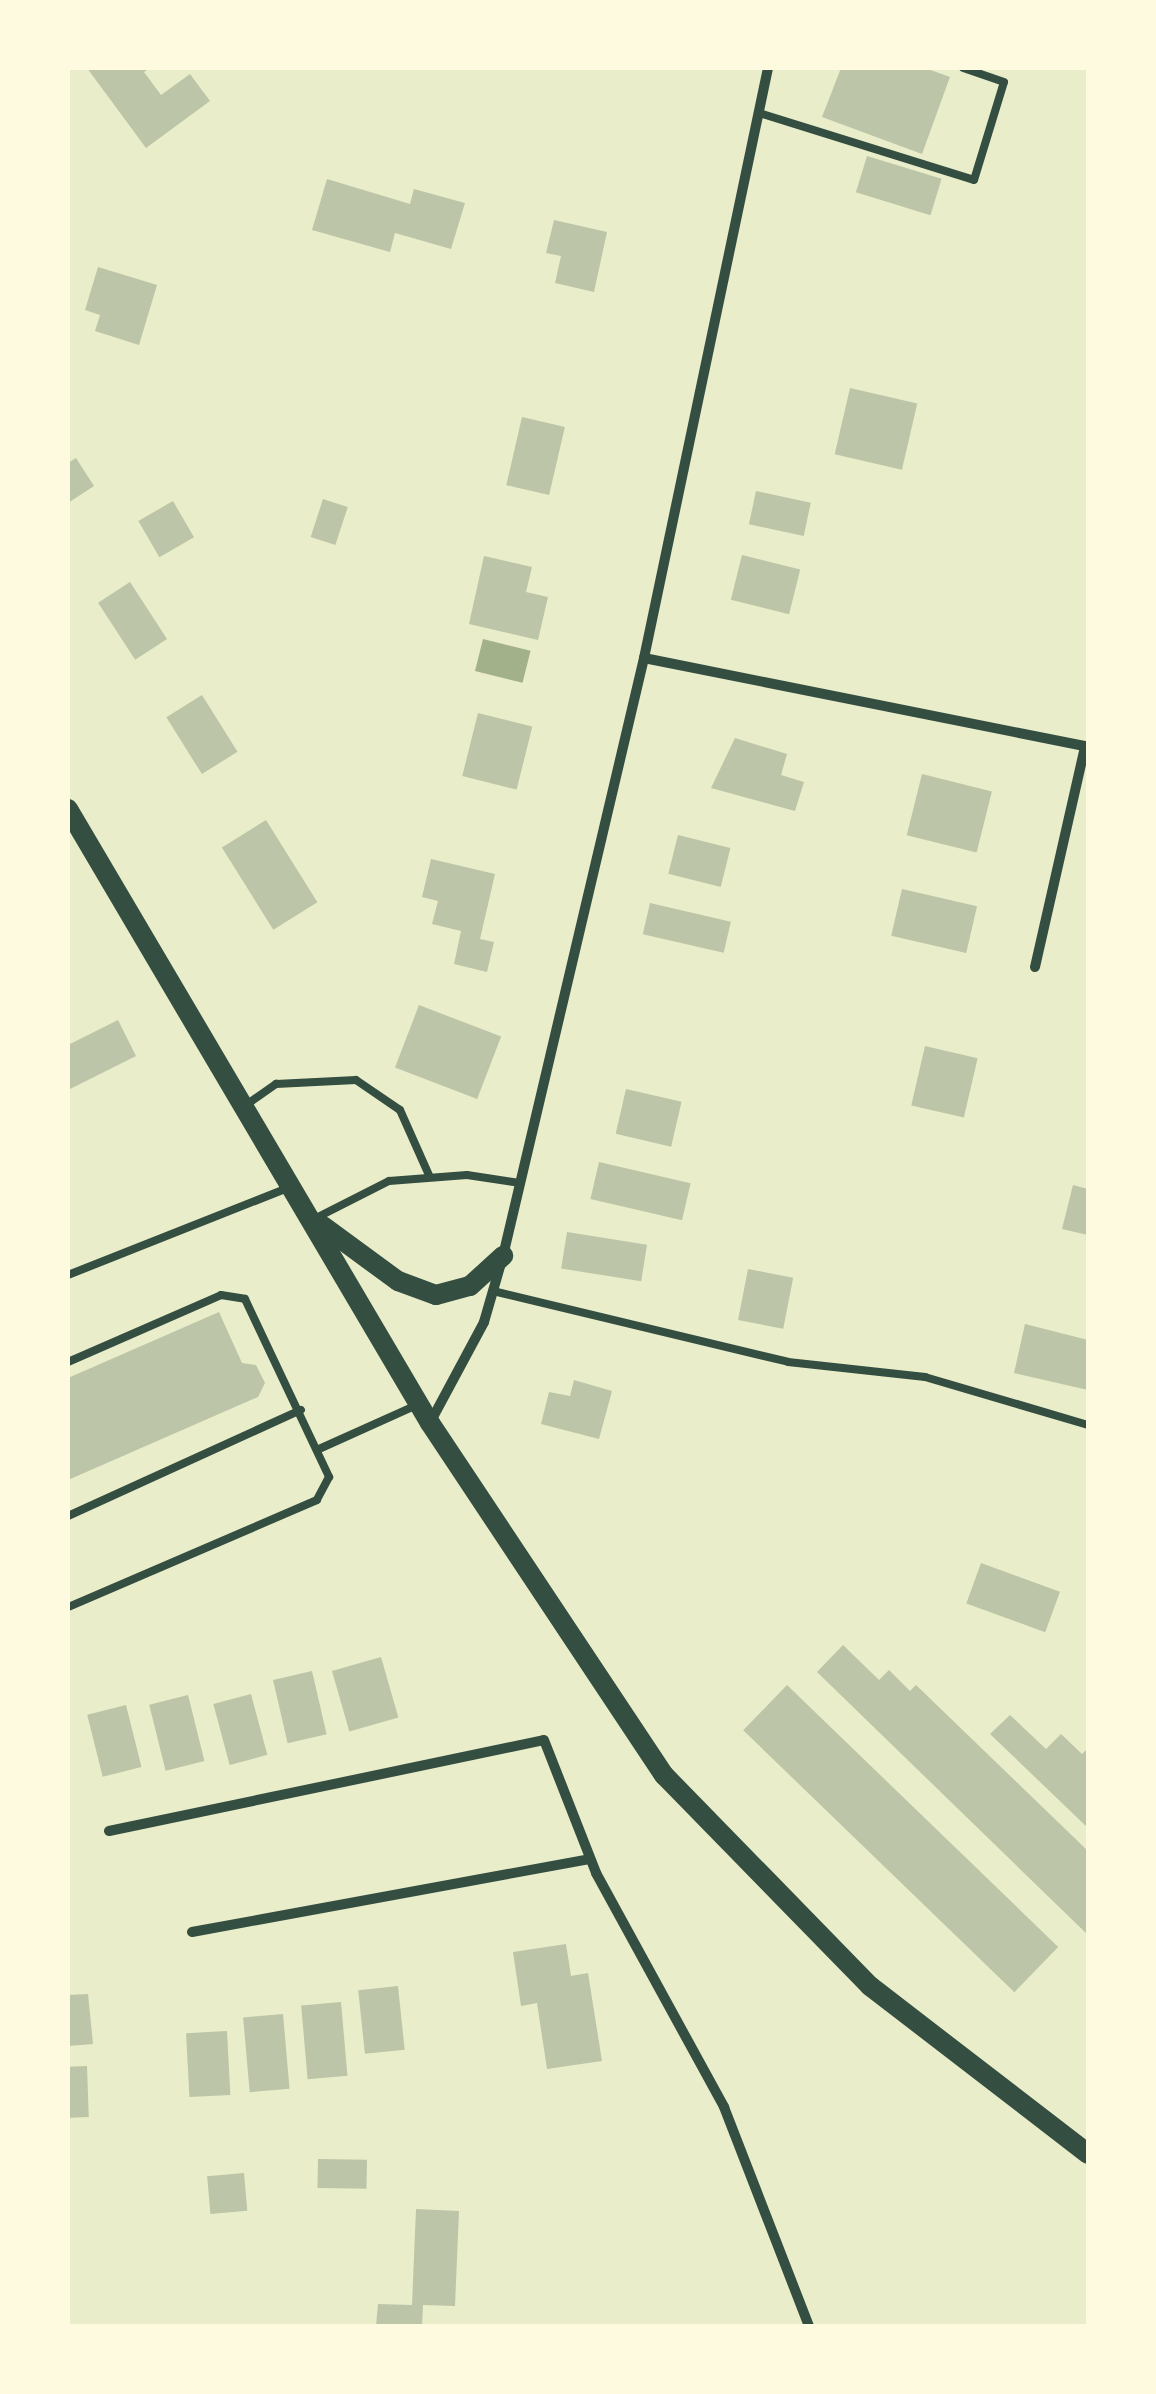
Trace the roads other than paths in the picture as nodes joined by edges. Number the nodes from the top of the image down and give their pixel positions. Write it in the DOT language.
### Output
graph roads {
  1 [pos="768,68"];
  2 [pos="963,68"];
  3 [pos="758,112"];
  4 [pos="644,658"];
  5 [pos="1087,747"];
  6 [pos="68,809"];
  7 [pos="1035,968"];
  8 [pos="246,1104"];
  9 [pos="429,1175"];
  10 [pos="520,1183"];
  11 [pos="294,1185"];
  12 [pos="314,1219"];
  13 [pos="502,1256"];
  14 [pos="68,1275"];
  15 [pos="493,1291"];
  16 [pos="68,1362"];
  17 [pos="419,1404"];
  18 [pos="301,1410"];
  19 [pos="430,1424"];
  20 [pos="1088,1426"];
  21 [pos="319,1450"];
  22 [pos="68,1516"];
  23 [pos="68,1607"];
  24 [pos="109,1831"];
  25 [pos="590,1859"];
  26 [pos="192,1932"];
  27 [pos="1088,2154"];
  28 [pos="809,2326"];
  1 -- 3 [label="street"];
  2 -- 3 [label="lane"];
  3 -- 4 [label="street"];
  4 -- 5 [label="street"];
  4 -- 10 [label="street"];
  5 -- 7 [label="street"];
  6 -- 8 [label="main road"];
  8 -- 9 [label="lane"];
  8 -- 11 [label="main road"];
  9 -- 10 [label="lane"];
  9 -- 12 [label="lane"];
  10 -- 13 [label="street"];
  11 -- 12 [label="main road"];
  11 -- 14 [label="lane"];
  12 -- 13 [label="main road"];
  12 -- 17 [label="main road"];
  13 -- 15 [label="street"];
  15 -- 19 [label="street"];
  15 -- 20 [label="lane"];
  16 -- 18 [label="lane"];
  17 -- 19 [label="main road"];
  17 -- 21 [label="lane"];
  18 -- 21 [label="lane"];
  18 -- 22 [label="lane"];
  19 -- 27 [label="main road"];
  21 -- 23 [label="lane"];
  24 -- 25 [label="street"];
  25 -- 26 [label="street"];
  25 -- 28 [label="street"];
}
